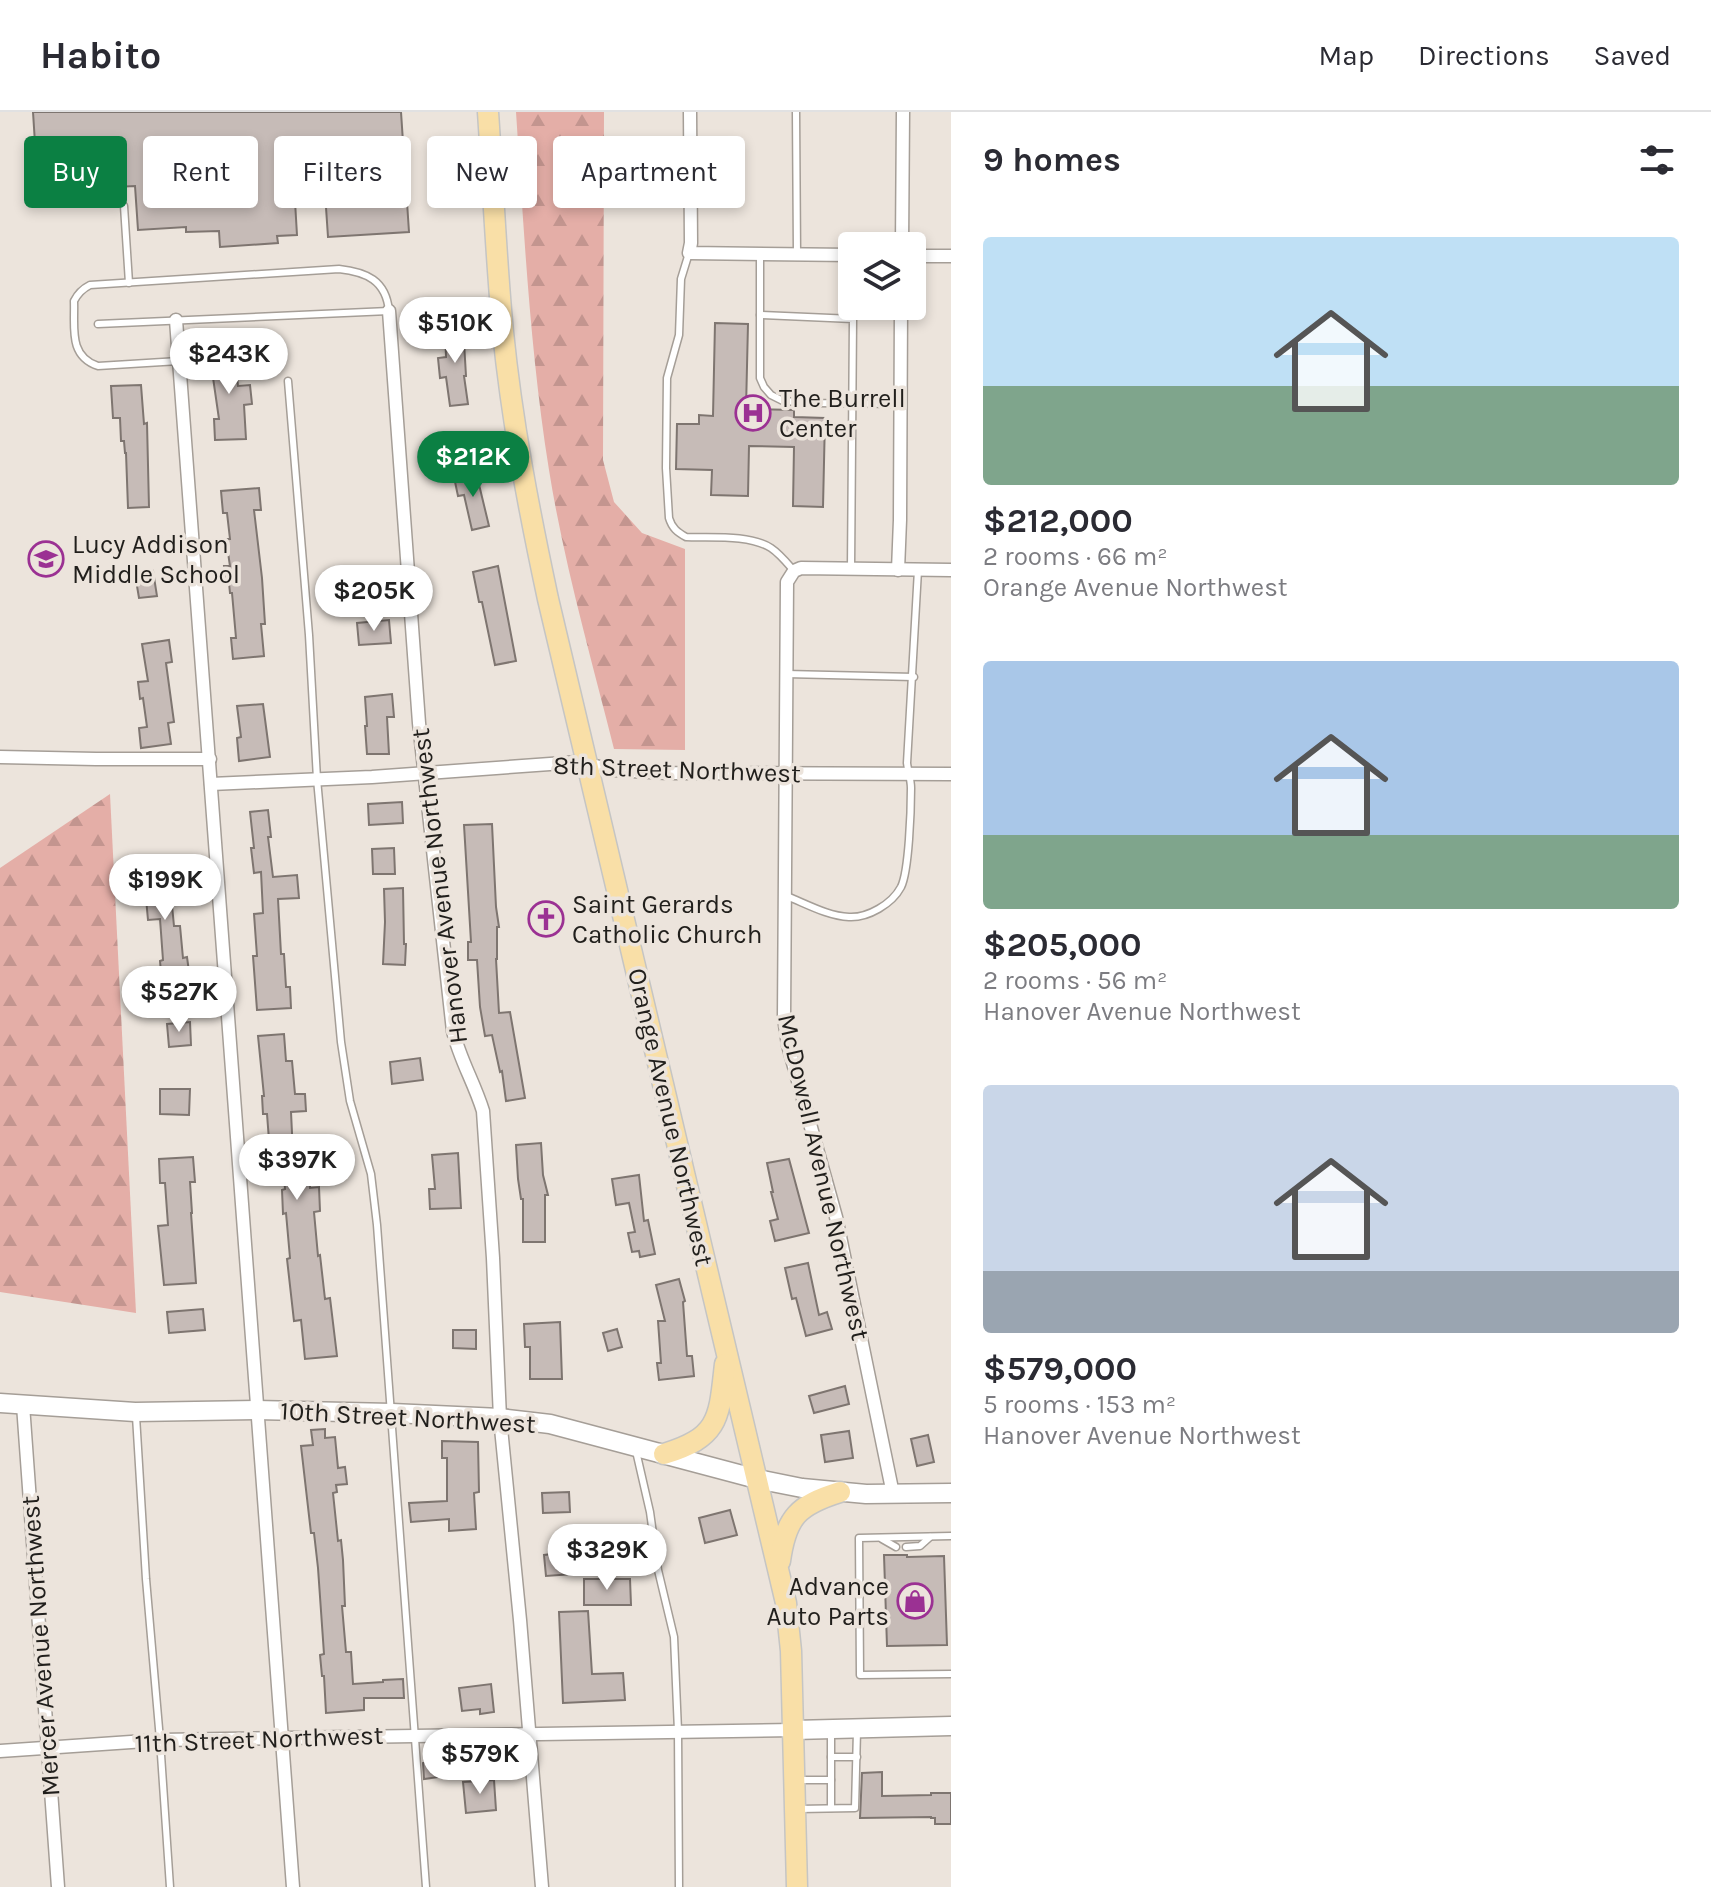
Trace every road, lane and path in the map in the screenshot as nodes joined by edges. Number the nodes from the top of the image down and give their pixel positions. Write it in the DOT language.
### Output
graph roads {
  1 [pos="488,112"];
  2 [pos="690,112"];
  3 [pos="796,112"];
  4 [pos="903,112"];
  5 [pos="124,208"];
  6 [pos="902,232"];
  7 [pos="689,253"];
  8 [pos="760,254"];
  9 [pos="797,254"];
  10 [pos="838,255"];
  11 [pos="926,256"];
  12 [pos="951,256"];
  13 [pos="129,283"];
  14 [pos="389,311"];
  15 [pos="760,315"];
  16 [pos="176,320"];
  17 [pos="901,320"];
  18 [pos="98,324"];
  19 [pos="179,361"];
  20 [pos="288,381"];
  21 [pos="853,403"];
  22 [pos="901,404"];
  23 [pos="851,569"];
  24 [pos="898,570"];
  25 [pos="918,570"];
  26 [pos="951,570"];
  27 [pos="794,571"];
  28 [pos="786,674"];
  29 [pos="914,677"];
  30 [pos="0,757"];
  31 [pos="210,759"];
  32 [pos="588,764"];
  33 [pos="424,773"];
  34 [pos="786,773"];
  35 [pos="909,774"];
  36 [pos="951,774"];
  37 [pos="317,779"];
  38 [pos="211,784"];
  39 [pos="784,895"];
  40 [pos="726,1348"];
  41 [pos="0,1403"];
  42 [pos="23,1405"];
  43 [pos="256,1410"];
  44 [pos="135,1412"];
  45 [pos="392,1413"];
  46 [pos="500,1418"];
  47 [pos="635,1446"];
  48 [pos="664,1454"];
  49 [pos="757,1479"];
  50 [pos="840,1492"];
  51 [pos="951,1493"];
  52 [pos="893,1494"];
  53 [pos="951,1536"];
  54 [pos="930,1537"];
  55 [pos="879,1538"];
  56 [pos="896,1547"];
  57 [pos="906,1547"];
  58 [pos="779,1569"];
  59 [pos="859,1587"];
  60 [pos="783,1589"];
  61 [pos="951,1674"];
  62 [pos="951,1726"];
  63 [pos="831,1729"];
  64 [pos="857,1729"];
  65 [pos="794,1730"];
  66 [pos="678,1731"];
  67 [pos="530,1734"];
  68 [pos="414,1735"];
  69 [pos="282,1737"];
  70 [pos="160,1740"];
  71 [pos="47,1748"];
  72 [pos="0,1751"];
  73 [pos="831,1757"];
  74 [pos="857,1757"];
  75 [pos="795,1780"];
  76 [pos="831,1780"];
  77 [pos="831,1808"];
  78 [pos="796,1809"];
  79 [pos="58,1887"];
  80 [pos="170,1887"];
  81 [pos="293,1887"];
  82 [pos="426,1887"];
  83 [pos="542,1887"];
  84 [pos="679,1887"];
  85 [pos="797,1887"];
  1 -- 32 [label="main road, Orange Avenue Northwest"];
  2 -- 7 [label="street"];
  3 -- 9 [label="lane"];
  4 -- 6 [label="street"];
  5 -- 13 [label="lane"];
  7 -- 8 [label="street"];
  7 -- 27 [label="lane"];
  8 -- 9 [label="street"];
  8 -- 15 [label="lane"];
  9 -- 10 [label="street"];
  11 -- 12 [label="street"];
  13 -- 14 [label="lane"];
  13 -- 19 [label="lane"];
  14 -- 16 [label="lane"];
  14 -- 33 [label="street, Hanover Avenue Northwest"];
  15 -- 21 [label="lane"];
  15 -- 21 [label="lane"];
  16 -- 18 [label="lane"];
  16 -- 19 [label="street"];
  17 -- 22 [label="street"];
  19 -- 31 [label="street"];
  20 -- 37 [label="lane"];
  21 -- 22 [label="lane"];
  21 -- 23 [label="lane"];
  22 -- 24 [label="street"];
  23 -- 24 [label="street"];
  23 -- 27 [label="street"];
  24 -- 25 [label="street"];
  25 -- 26 [label="street"];
  25 -- 29 [label="lane"];
  27 -- 28 [label="street, McDowell Avenue Northwest"];
  28 -- 29 [label="lane"];
  28 -- 34 [label="street, McDowell Avenue Northwest"];
  29 -- 35 [label="lane"];
  30 -- 31 [label="street"];
  31 -- 38 [label="street"];
  32 -- 33 [label="street, 8th Street Northwest"];
  32 -- 34 [label="street, 8th Street Northwest"];
  32 -- 40 [label="main road, Orange Avenue Northwest"];
  33 -- 37 [label="street, 8th Street Northwest"];
  33 -- 46 [label="street, Hanover Avenue Northwest"];
  34 -- 35 [label="street, 8th Street Northwest"];
  34 -- 39 [label="street, McDowell Avenue Northwest"];
  35 -- 36 [label="street, 8th Street Northwest"];
  35 -- 39 [label="lane"];
  37 -- 38 [label="street, 8th Street Northwest"];
  37 -- 45 [label="lane"];
  38 -- 43 [label="street"];
  39 -- 52 [label="street, McDowell Avenue Northwest"];
  40 -- 48 [label="main road"];
  40 -- 49 [label="main road, Orange Avenue Northwest"];
  41 -- 42 [label="main road, 10th Street Northwest"];
  42 -- 44 [label="main road, 10th Street Northwest"];
  42 -- 71 [label="street, Mercer Avenue Northwest"];
  43 -- 44 [label="main road, 10th Street Northwest"];
  43 -- 45 [label="main road, 10th Street Northwest"];
  43 -- 69 [label="street"];
  44 -- 70 [label="lane"];
  45 -- 46 [label="main road, 10th Street Northwest"];
  45 -- 68 [label="lane"];
  46 -- 47 [label="main road, 10th Street Northwest"];
  46 -- 67 [label="street, Hanover Avenue Northwest"];
  47 -- 48 [label="main road, 10th Street Northwest"];
  47 -- 66 [label="lane"];
  48 -- 49 [label="main road, 10th Street Northwest"];
  49 -- 50 [label="main road, 10th Street Northwest"];
  49 -- 58 [label="main road, Orange Avenue Northwest"];
  50 -- 52 [label="main road, 10th Street Northwest"];
  50 -- 58 [label="main road"];
  51 -- 52 [label="main road, 10th Street Northwest"];
  53 -- 54 [label="lane"];
  54 -- 55 [label="lane"];
  54 -- 57 [label="lane"];
  55 -- 56 [label="lane"];
  55 -- 59 [label="lane"];
  58 -- 60 [label="main road, Orange Avenue Northwest"];
  59 -- 60 [label="lane"];
  59 -- 61 [label="lane"];
  60 -- 65 [label="main road, Orange Avenue Northwest"];
  62 -- 64 [label="main road, 11th Street Northwest"];
  63 -- 64 [label="main road, 11th Street Northwest"];
  63 -- 65 [label="main road, 11th Street Northwest"];
  63 -- 73 [label="lane"];
  64 -- 74 [label="lane"];
  65 -- 66 [label="street, 11th Street Northwest"];
  65 -- 75 [label="main road, Orange Avenue Northwest"];
  66 -- 67 [label="street, 11th Street Northwest"];
  66 -- 84 [label="lane"];
  67 -- 68 [label="street, 11th Street Northwest"];
  67 -- 83 [label="street, Hanover Avenue Northwest"];
  68 -- 69 [label="street, 11th Street Northwest"];
  68 -- 82 [label="lane"];
  69 -- 70 [label="street, 11th Street Northwest"];
  69 -- 81 [label="street"];
  70 -- 71 [label="street, 11th Street Northwest"];
  70 -- 80 [label="lane"];
  71 -- 72 [label="street, 11th Street Northwest"];
  71 -- 79 [label="street, Mercer Avenue Northwest"];
  73 -- 74 [label="lane"];
  73 -- 76 [label="lane"];
  74 -- 77 [label="lane"];
  75 -- 76 [label="lane"];
  75 -- 78 [label="main road, Orange Avenue Northwest"];
  76 -- 77 [label="lane"];
  77 -- 78 [label="lane"];
  78 -- 85 [label="main road, Orange Avenue Northwest"];
}
